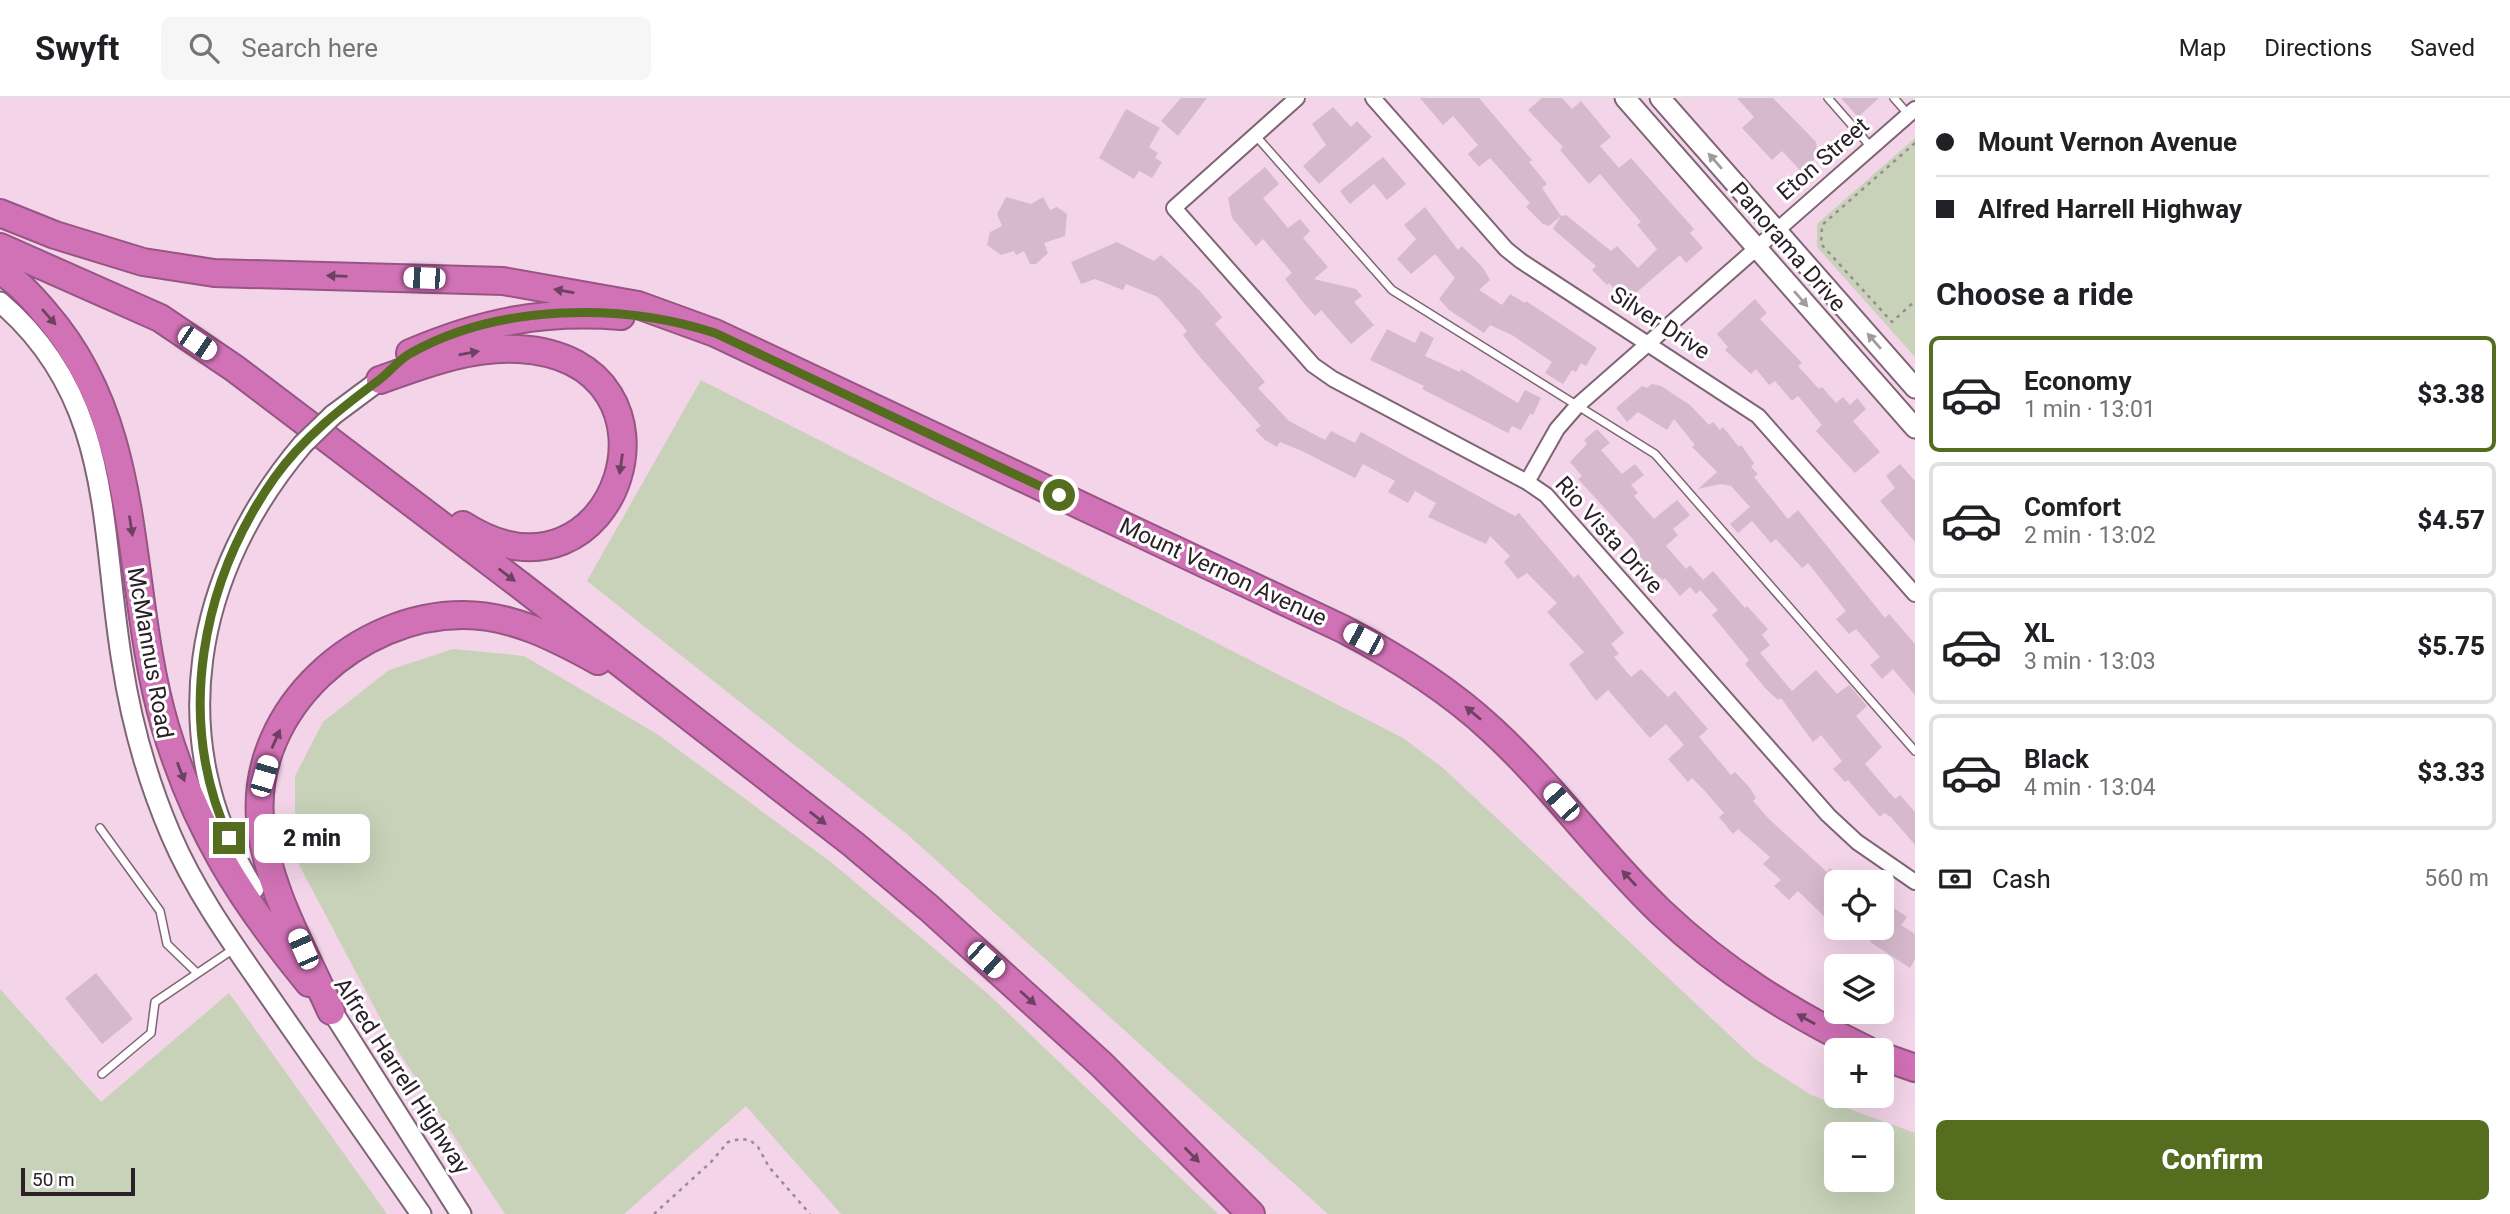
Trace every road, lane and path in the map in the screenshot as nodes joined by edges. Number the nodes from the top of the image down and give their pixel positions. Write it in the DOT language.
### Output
graph roads {
  1 [pos="1297,98"];
  2 [pos="1373,98"];
  3 [pos="1625,98"];
  4 [pos="1660,98"];
  5 [pos="1828,98"];
  6 [pos="1894,98"];
  7 [pos="1912,112"];
  8 [pos="1256,136"];
  9 [pos="1915,143"];
  10 [pos="1871,147"];
  11 [pos="0,213"];
  12 [pos="0,223"];
  13 [pos="1776,230"];
  14 [pos="0,247"];
  15 [pos="1756,248"];
  16 [pos="0,271"];
  17 [pos="1915,301"];
  18 [pos="0,302"];
  19 [pos="677,320"];
  20 [pos="1648,343"];
  21 [pos="380,380"];
  22 [pos="1915,388"];
  23 [pos="1577,406"];
  24 [pos="1915,428"];
  25 [pos="1527,482"];
  26 [pos="1915,594"];
  27 [pos="1915,751"];
  28 [pos="764,776"];
  29 [pos="100,828"];
  30 [pos="1915,882"];
  31 [pos="236,948"];
  32 [pos="197,973"];
  33 [pos="331,1011"];
  34 [pos="1844,1038"];
  35 [pos="1894,1061"];
  36 [pos="1915,1068"];
  37 [pos="102,1074"];
  38 [pos="421,1214"];
  39 [pos="461,1214"];
  40 [pos="654,1214"];
  41 [pos="810,1214"];
  42 [pos="1251,1214"];
  1 -- 8 [label="street"];
  2 -- 20 [label="street, Silver Drive"];
  3 -- 15 [label="main road, Panorama Drive"];
  13 -- 4 [label="main road, Panorama Drive, one-way"];
  5 -- 10 [label="lane"];
  6 -- 7 [label="lane"];
  7 -- 10 [label="street, Eton Street"];
  8 -- 23 [label="lane"];
  8 -- 25 [label="street, Rio Vista Drive"];
  9 -- 17 [label="path"];
  10 -- 13 [label="street, Eton Street"];
  19 -- 11 [label="highway, one-way"];
  21 -- 12 [label="highway, one-way"];
  13 -- 15 [label="street, Eton Street"];
  22 -- 13 [label="main road, Panorama Drive, one-way"];
  14 -- 28 [label="highway, one-way"];
  15 -- 20 [label="street, Eton Street"];
  15 -- 24 [label="main road, Panorama Drive, one-way"];
  16 -- 33 [label="highway, one-way"];
  18 -- 31 [label="main road, McMannus Road"];
  19 -- 21 [label="highway"];
  34 -- 19 [label="highway, Mount Vernon Avenue, one-way"];
  20 -- 23 [label="street, Eton Street"];
  20 -- 26 [label="street, Silver Drive"];
  21 -- 33 [label="main road, Alfred Harrell Highway, bridge"];
  23 -- 25 [label="street, Eton Street"];
  23 -- 27 [label="lane"];
  25 -- 30 [label="street, Rio Vista Drive"];
  33 -- 28 [label="highway, one-way"];
  28 -- 42 [label="highway, one-way"];
  29 -- 32 [label="lane"];
  31 -- 32 [label="lane"];
  31 -- 38 [label="main road, McMannus Road"];
  32 -- 37 [label="lane"];
  33 -- 39 [label="main road, Alfred Harrell Highway"];
  35 -- 36 [label="highway"];
  40 -- 41 [label="path"];
}
